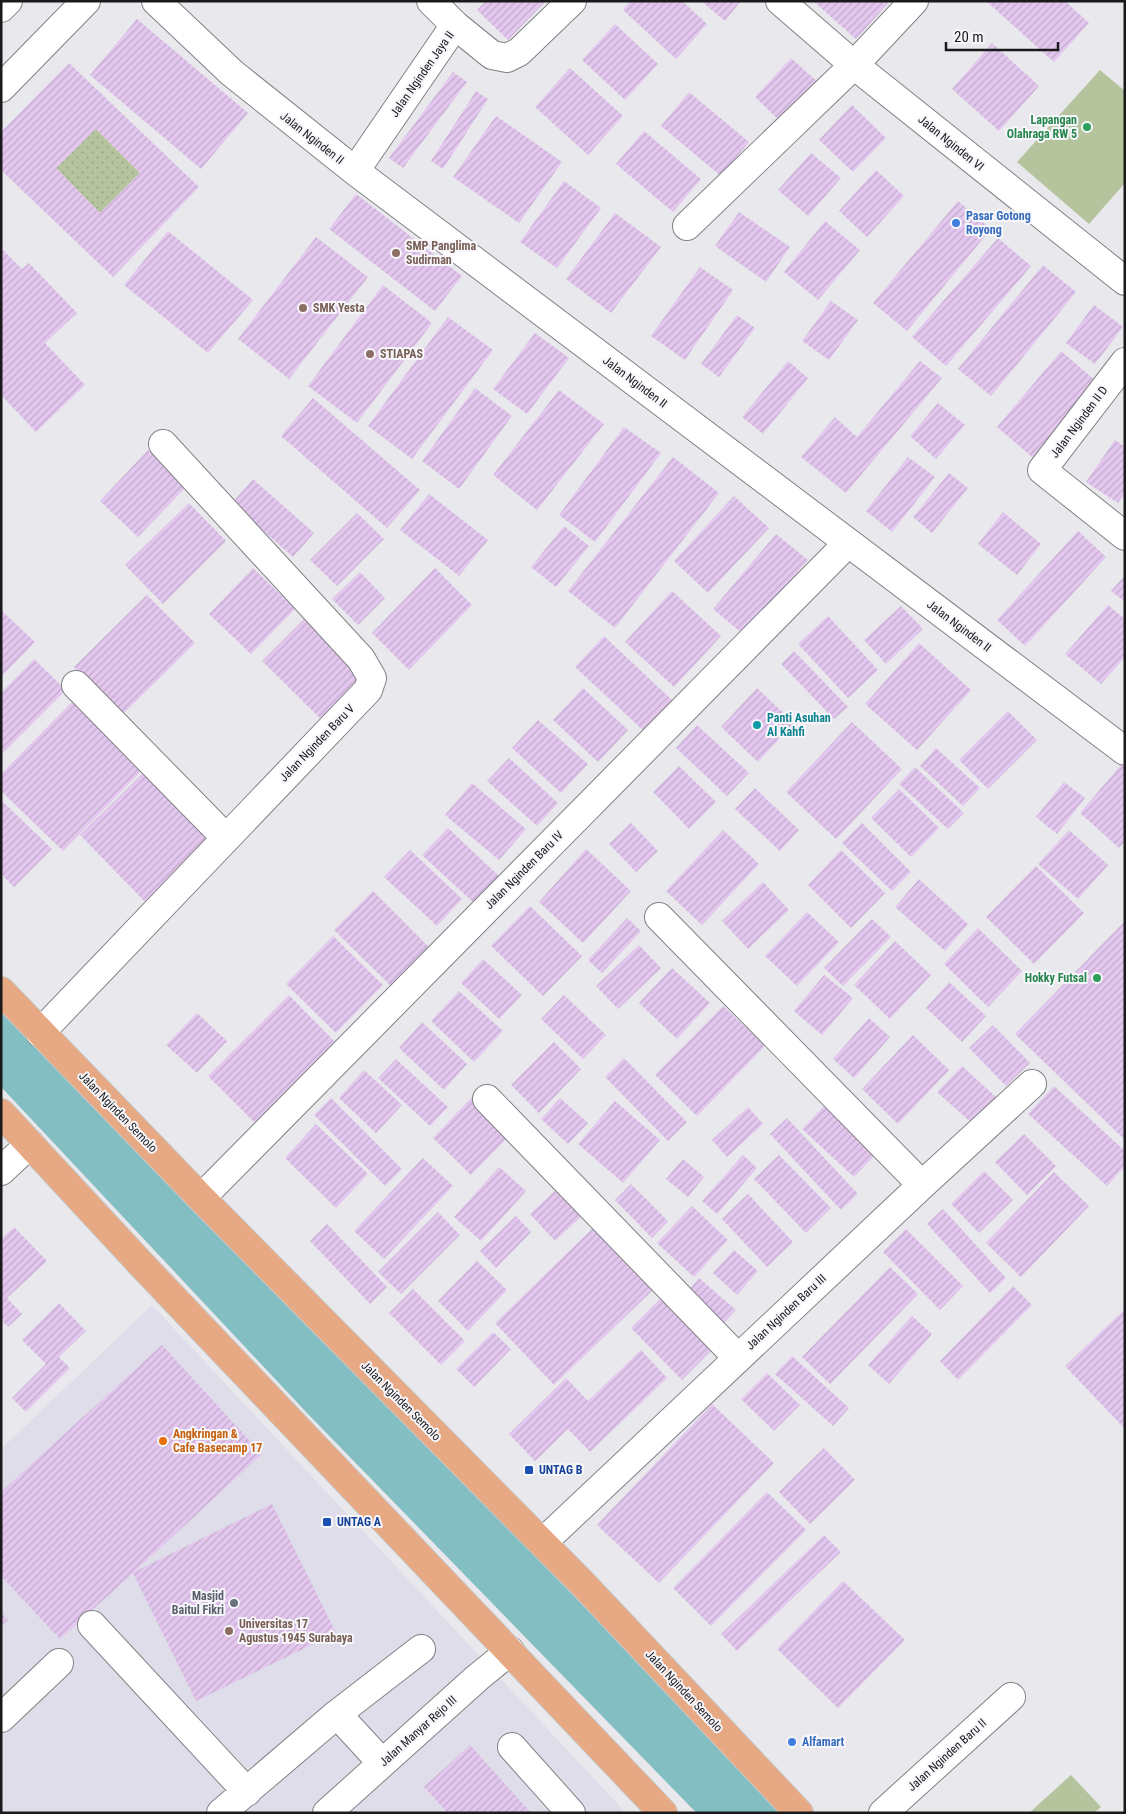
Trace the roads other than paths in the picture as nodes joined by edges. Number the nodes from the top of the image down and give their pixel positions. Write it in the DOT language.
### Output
graph roads {
  1 [pos="8,1"];
  2 [pos="86,1"];
  3 [pos="156,1"];
  4 [pos="431,1"];
  5 [pos="572,1"];
  6 [pos="780,1"];
  7 [pos="914,1"];
  8 [pos="1,8"];
  9 [pos="455,25"];
  10 [pos="854,65"];
  11 [pos="1,88"];
  12 [pos="355,171"];
  13 [pos="687,226"];
  14 [pos="1125,281"];
  15 [pos="1125,362"];
  16 [pos="163,444"];
  17 [pos="1125,536"];
  18 [pos="848,543"];
  19 [pos="76,685"];
  20 [pos="1125,751"];
  21 [pos="226,838"];
  22 [pos="659,916"];
  23 [pos="1,991"];
  24 [pos="40,1033"];
  25 [pos="1032,1084"];
  26 [pos="487,1099"];
  27 [pos="1,1113"];
  28 [pos="30,1144"];
  29 [pos="1,1171"];
  30 [pos="922,1185"];
  31 [pos="201,1198"];
  32 [pos="738,1358"];
  33 [pos="542,1543"];
  34 [pos="92,1625"];
  35 [pos="421,1649"];
  36 [pos="510,1651"];
  37 [pos="59,1663"];
  38 [pos="1011,1697"];
  39 [pos="338,1714"];
  40 [pos="1,1718"];
  41 [pos="512,1747"];
  42 [pos="382,1763"];
  43 [pos="248,1792"];
  44 [pos="221,1813"];
  45 [pos="327,1813"];
  46 [pos="570,1813"];
  47 [pos="663,1813"];
  48 [pos="799,1813"];
  49 [pos="882,1813"];
  1 -- 8 [label="street"];
  2 -- 11 [label="street"];
  3 -- 12 [label="street, Jalan Nginden II"];
  4 -- 9 [label="street"];
  5 -- 9 [label="street, Jalan Nginden Jaya II"];
  6 -- 10 [label="street, Jalan Nginden VI"];
  7 -- 10 [label="street"];
  9 -- 12 [label="street, Jalan Nginden Jaya II"];
  10 -- 13 [label="street"];
  10 -- 14 [label="street, Jalan Nginden VI"];
  12 -- 18 [label="street, Jalan Nginden II"];
  15 -- 17 [label="street, Jalan Nginden II D"];
  16 -- 21 [label="street, Jalan Nginden Baru V"];
  18 -- 20 [label="street, Jalan Nginden II"];
  18 -- 31 [label="street, Jalan Nginden Baru IV"];
  19 -- 21 [label="street"];
  21 -- 24 [label="street, Jalan Nginden Baru V"];
  22 -- 30 [label="street"];
  23 -- 24 [label="main road, Jalan Nginden Semolo"];
  24 -- 31 [label="main road, Jalan Nginden Semolo"];
  25 -- 30 [label="street, Jalan Nginden Baru III"];
  26 -- 32 [label="street"];
  27 -- 28 [label="main road"];
  28 -- 29 [label="street"];
  28 -- 36 [label="main road"];
  30 -- 32 [label="street, Jalan Nginden Baru III"];
  31 -- 33 [label="main road, Jalan Nginden Semolo"];
  32 -- 33 [label="street, Jalan Nginden Baru III"];
  33 -- 48 [label="main road, Jalan Nginden Semolo"];
  34 -- 43 [label="street"];
  35 -- 39 [label="street"];
  36 -- 42 [label="street, Jalan Manyar Rejo III"];
  36 -- 47 [label="main road"];
  37 -- 40 [label="street"];
  38 -- 49 [label="street, Jalan Nginden Baru II"];
  39 -- 42 [label="street"];
  39 -- 43 [label="street"];
  41 -- 46 [label="street"];
  42 -- 45 [label="street, Jalan Manyar Rejo III"];
  43 -- 44 [label="street"];
}
